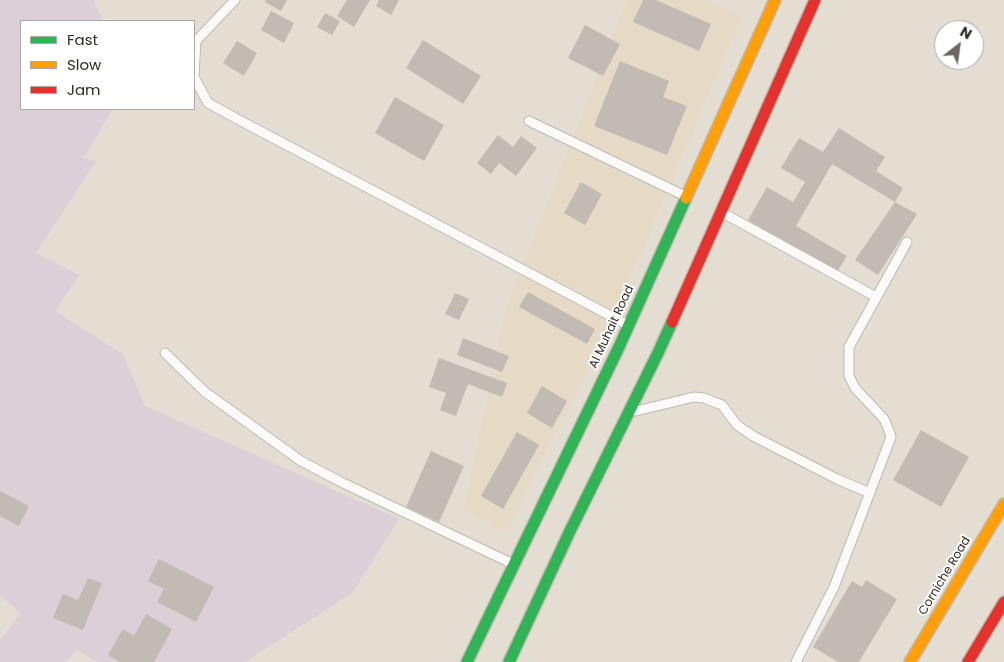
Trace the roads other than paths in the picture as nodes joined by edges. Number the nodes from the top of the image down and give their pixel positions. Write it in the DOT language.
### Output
graph roads {
  1 [pos="234,0"];
  2 [pos="775,0"];
  3 [pos="815,0"];
  4 [pos="195,58"];
  5 [pos="195,78"];
  6 [pos="529,121"];
  7 [pos="687,197"];
  8 [pos="720,212"];
  9 [pos="907,242"];
  10 [pos="876,298"];
  11 [pos="629,326"];
  12 [pos="165,353"];
  13 [pos="628,412"];
  14 [pos="870,493"];
  15 [pos="1004,504"];
  16 [pos="514,564"];
  17 [pos="1004,602"];
  18 [pos="467,662"];
  19 [pos="509,662"];
  20 [pos="796,662"];
  21 [pos="910,662"];
  22 [pos="968,662"];
  1 -- 4 [label="lane"];
  2 -- 7 [label="highway, Al Muhait Road"];
  3 -- 8 [label="highway"];
  5 -- 11 [label="lane"];
  6 -- 7 [label="lane"];
  7 -- 11 [label="highway, Al Muhait Road"];
  8 -- 10 [label="lane"];
  8 -- 13 [label="highway"];
  9 -- 10 [label="lane"];
  10 -- 14 [label="lane"];
  11 -- 16 [label="highway, Al Muhait Road"];
  12 -- 16 [label="lane"];
  13 -- 14 [label="lane"];
  13 -- 19 [label="highway"];
  14 -- 20 [label="lane"];
  15 -- 21 [label="highway, Corniche Road"];
  16 -- 18 [label="highway, Al Muhait Road"];
  17 -- 22 [label="highway"];
}
